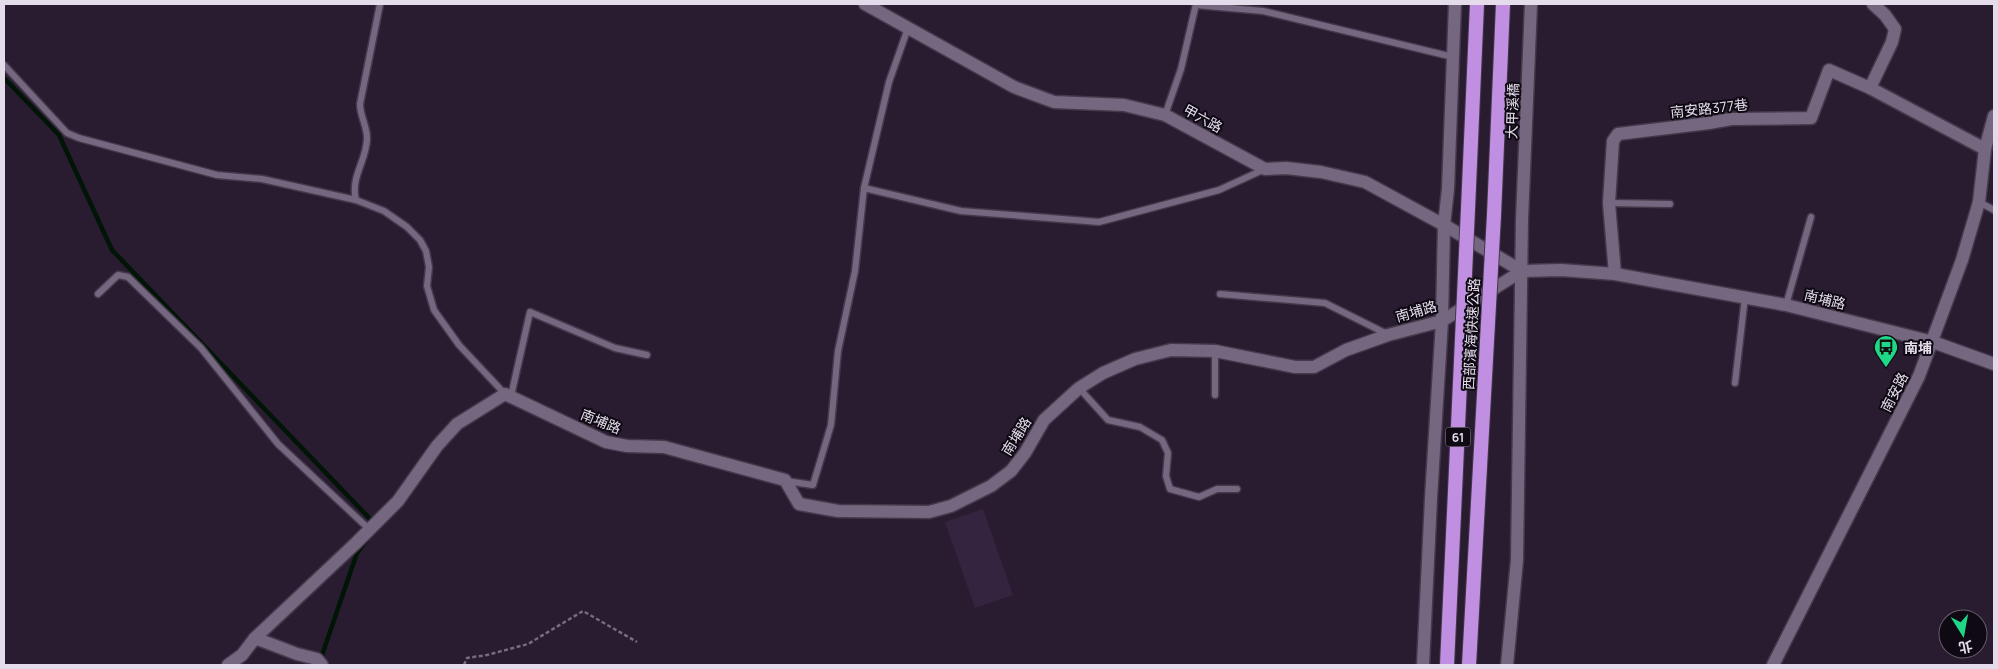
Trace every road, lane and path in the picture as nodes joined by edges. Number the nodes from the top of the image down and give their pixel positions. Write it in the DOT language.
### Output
graph roads {
  1 [pos="380,4"];
  2 [pos="865,4"];
  3 [pos="1456,4"];
  4 [pos="1477,4"];
  5 [pos="1503,4"];
  6 [pos="1531,4"];
  7 [pos="1873,4"];
  8 [pos="1196,5"];
  9 [pos="908,28"];
  10 [pos="1453,57"];
  11 [pos="4,65"];
  12 [pos="1870,88"];
  13 [pos="1165,115"];
  14 [pos="1994,116"];
  15 [pos="1990,151"];
  16 [pos="1265,169"];
  17 [pos="864,188"];
  18 [pos="356,200"];
  19 [pos="1979,202"];
  20 [pos="1609,203"];
  21 [pos="1670,204"];
  22 [pos="1994,210"];
  23 [pos="1811,217"];
  24 [pos="1444,225"];
  25 [pos="1522,271"];
  26 [pos="1615,274"];
  27 [pos="98,294"];
  28 [pos="1220,294"];
  29 [pos="1745,297"];
  30 [pos="1786,304"];
  31 [pos="1442,321"];
  32 [pos="1388,334"];
  33 [pos="1933,342"];
  34 [pos="1214,352"];
  35 [pos="647,355"];
  36 [pos="1994,364"];
  37 [pos="1735,383"];
  38 [pos="1079,388"];
  39 [pos="508,395"];
  40 [pos="1215,395"];
  41 [pos="785,480"];
  42 [pos="1237,490"];
  43 [pos="370,529"];
  44 [pos="255,638"];
  45 [pos="637,642"];
  46 [pos="228,665"];
  47 [pos="322,665"];
  48 [pos="464,665"];
  49 [pos="1423,665"];
  50 [pos="1447,665"];
  51 [pos="1469,665"];
  52 [pos="1507,665"];
  53 [pos="1773,665"];
  1 -- 18 [label="lane"];
  2 -- 9 [label="street, 甲六路"];
  3 -- 10 [label="street"];
  4 -- 50 [label="highway, 西部濱海快速公路 / 61, bridge"];
  5 -- 51 [label="highway, 西部濱海快速公路 / 61, bridge"];
  6 -- 25 [label="street, 大甲溪橋"];
  7 -- 12 [label="street"];
  8 -- 10 [label="lane"];
  8 -- 13 [label="lane"];
  9 -- 13 [label="street, 甲六路"];
  9 -- 17 [label="lane"];
  10 -- 24 [label="street"];
  11 -- 18 [label="lane"];
  12 -- 15 [label="street, 南安路377巷"];
  12 -- 20 [label="street, 南安路377巷"];
  13 -- 16 [label="street, 甲六路"];
  14 -- 15 [label="street, 南安路"];
  15 -- 19 [label="street, 南安路"];
  16 -- 17 [label="lane"];
  16 -- 24 [label="street, 甲六路"];
  17 -- 41 [label="lane"];
  18 -- 39 [label="lane"];
  19 -- 22 [label="lane"];
  19 -- 33 [label="street, 南安路"];
  20 -- 21 [label="lane"];
  20 -- 26 [label="street, 南安路377巷"];
  23 -- 30 [label="lane"];
  24 -- 25 [label="street, 甲六路"];
  24 -- 31 [label="street"];
  25 -- 26 [label="street, 南埔路"];
  25 -- 31 [label="street, 南埔路"];
  25 -- 52 [label="street, 大甲溪橋"];
  26 -- 29 [label="street, 南埔路"];
  27 -- 43 [label="lane"];
  28 -- 32 [label="lane"];
  29 -- 30 [label="street, 南埔路"];
  29 -- 37 [label="lane"];
  30 -- 33 [label="street, 南埔路"];
  31 -- 32 [label="street, 南埔路"];
  31 -- 49 [label="street"];
  32 -- 34 [label="street, 南埔路"];
  33 -- 36 [label="street, 南埔路"];
  33 -- 53 [label="street, 南安路"];
  34 -- 38 [label="street, 南埔路"];
  34 -- 40 [label="lane"];
  35 -- 39 [label="lane"];
  38 -- 41 [label="street, 南埔路"];
  38 -- 42 [label="lane"];
  39 -- 41 [label="street, 南埔路"];
  39 -- 43 [label="street"];
  43 -- 44 [label="street"];
  44 -- 46 [label="street"];
  44 -- 47 [label="street"];
  45 -- 48 [label="path"];
}
